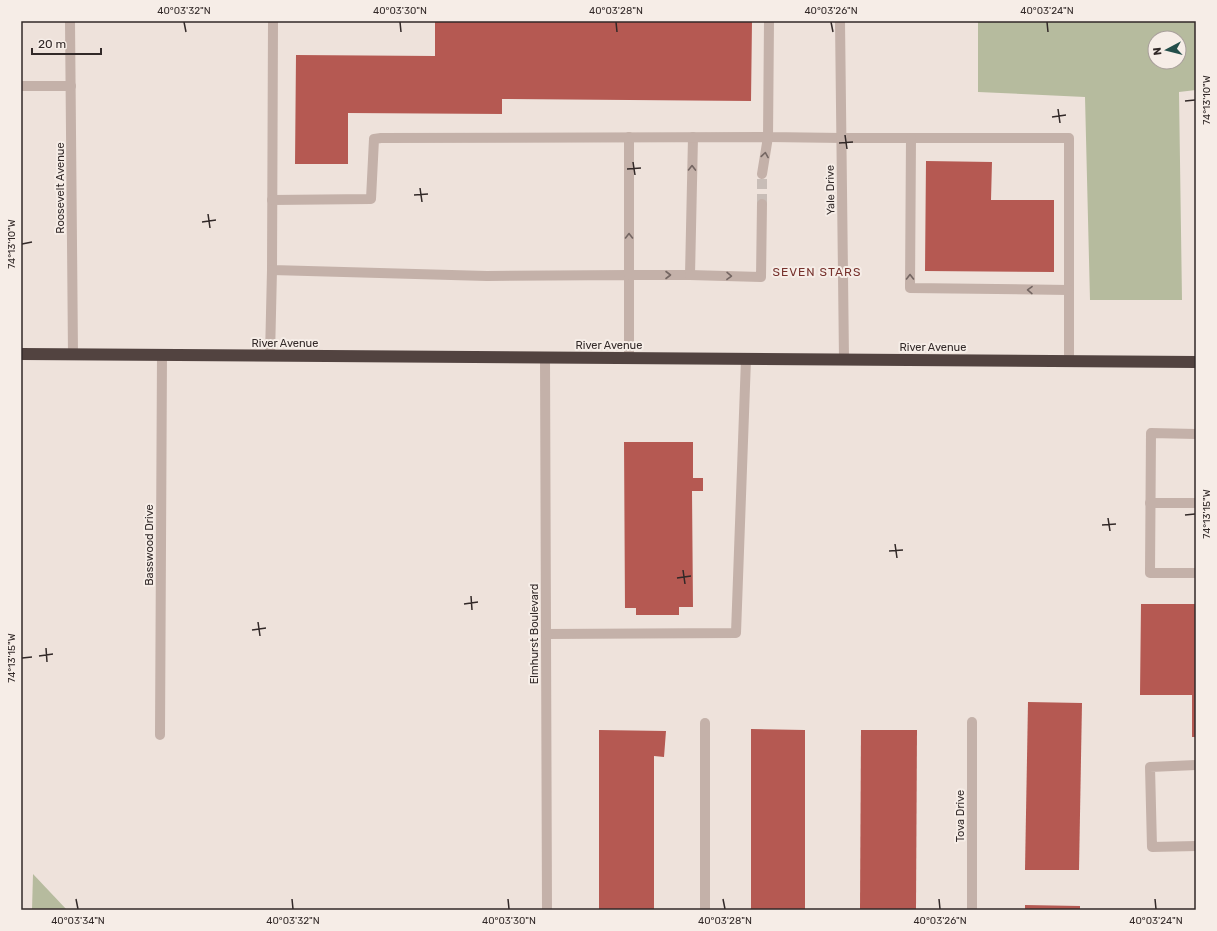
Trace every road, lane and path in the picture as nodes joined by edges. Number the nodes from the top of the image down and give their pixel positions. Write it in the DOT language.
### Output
graph roads {
  1 [pos="70,21"];
  2 [pos="273,21"];
  3 [pos="769,21"];
  4 [pos="840,21"];
  5 [pos="21,86"];
  6 [pos="71,86"];
  7 [pos="629,137"];
  8 [pos="693,137"];
  9 [pos="768,137"];
  10 [pos="842,138"];
  11 [pos="911,138"];
  12 [pos="762,174"];
  13 [pos="272,200"];
  14 [pos="762,204"];
  15 [pos="272,270"];
  16 [pos="690,275"];
  17 [pos="628,276"];
  18 [pos="1069,290"];
  19 [pos="21,354"];
  20 [pos="73,354"];
  21 [pos="162,355"];
  22 [pos="270,356"];
  23 [pos="545,358"];
  24 [pos="629,358"];
  25 [pos="746,359"];
  26 [pos="844,359"];
  27 [pos="1069,361"];
  28 [pos="1196,362"];
  29 [pos="1196,434"];
  30 [pos="1150,503"];
  31 [pos="1196,503"];
  32 [pos="1196,573"];
  33 [pos="546,634"];
  34 [pos="972,722"];
  35 [pos="705,723"];
  36 [pos="160,735"];
  37 [pos="1196,765"];
  38 [pos="1196,846"];
  39 [pos="547,910"];
  40 [pos="705,910"];
  41 [pos="972,910"];
  1 -- 6 [label="street, Roosevelt Avenue"];
  2 -- 13 [label="street"];
  3 -- 9 [label="street"];
  4 -- 10 [label="street, Yale Drive"];
  5 -- 6 [label="street"];
  6 -- 20 [label="street, Roosevelt Avenue"];
  7 -- 8 [label="street"];
  7 -- 13 [label="street"];
  17 -- 7 [label="street, one-way"];
  8 -- 9 [label="street"];
  16 -- 8 [label="street, one-way"];
  9 -- 10 [label="street"];
  12 -- 9 [label="street, one-way"];
  10 -- 11 [label="street"];
  10 -- 26 [label="street, Yale Drive"];
  18 -- 11 [label="street, one-way"];
  11 -- 18 [label="street"];
  13 -- 15 [label="street"];
  16 -- 14 [label="street, one-way"];
  15 -- 17 [label="street"];
  15 -- 22 [label="street"];
  17 -- 16 [label="street, one-way"];
  17 -- 24 [label="street"];
  18 -- 27 [label="street"];
  19 -- 20 [label="highway, River Avenue"];
  20 -- 21 [label="highway, River Avenue"];
  21 -- 22 [label="highway, River Avenue"];
  21 -- 36 [label="street, Basswood Drive"];
  22 -- 23 [label="highway, River Avenue"];
  23 -- 24 [label="highway, River Avenue"];
  23 -- 33 [label="street, Elmhurst Boulevard"];
  24 -- 25 [label="highway, River Avenue"];
  25 -- 26 [label="highway, River Avenue"];
  25 -- 33 [label="street"];
  26 -- 27 [label="highway, River Avenue"];
  27 -- 28 [label="highway, River Avenue"];
  29 -- 30 [label="street"];
  30 -- 31 [label="street"];
  30 -- 32 [label="street"];
  33 -- 39 [label="street, Elmhurst Boulevard"];
  34 -- 41 [label="street, Tova Drive"];
  35 -- 40 [label="street"];
  37 -- 38 [label="street"];
}
